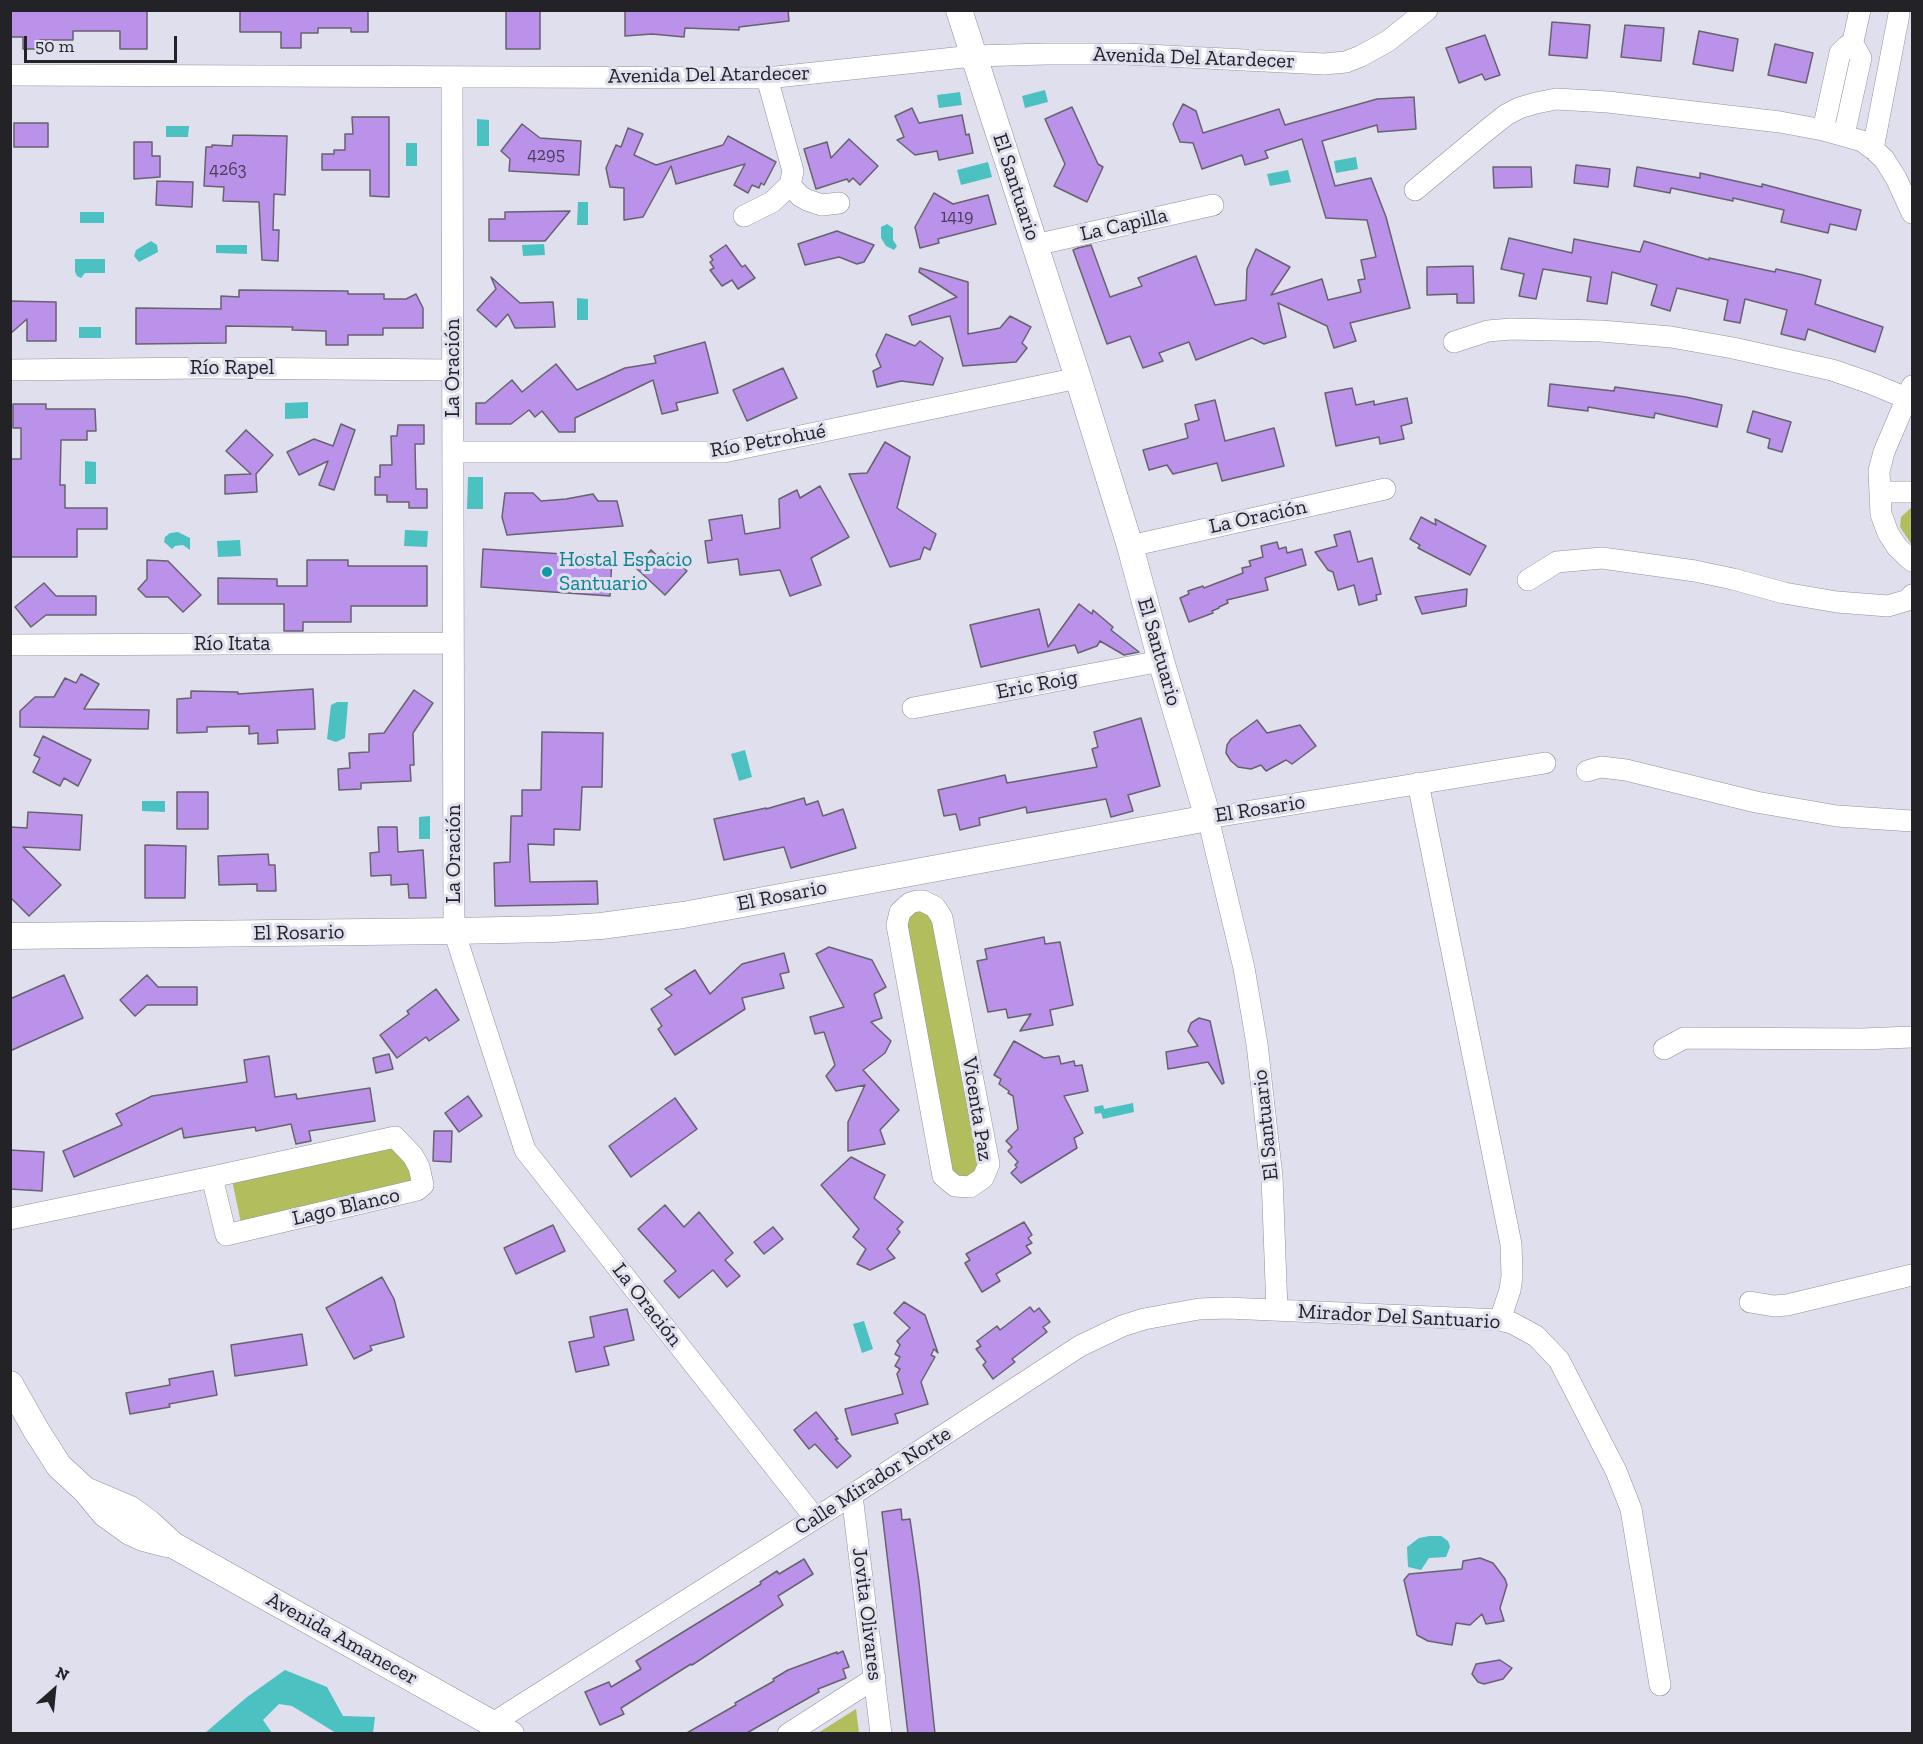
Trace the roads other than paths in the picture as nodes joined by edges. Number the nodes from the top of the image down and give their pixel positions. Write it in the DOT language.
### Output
graph roads {
  1 [pos="959,10"];
  2 [pos="1427,10"];
  3 [pos="1860,10"];
  4 [pos="1899,15"];
  5 [pos="1852,46"];
  6 [pos="973,56"];
  7 [pos="10,75"];
  8 [pos="452,78"];
  9 [pos="767,78"];
  10 [pos="1823,130"];
  11 [pos="1844,135"];
  12 [pos="1873,149"];
  13 [pos="790,185"];
  14 [pos="1415,190"];
  15 [pos="839,203"];
  16 [pos="1213,205"];
  17 [pos="1912,213"];
  18 [pos="744,216"];
  19 [pos="1035,245"];
  20 [pos="1454,342"];
  21 [pos="10,370"];
  22 [pos="453,370"];
  23 [pos="1078,378"];
  24 [pos="1909,392"];
  25 [pos="453,452"];
  26 [pos="1385,489"];
  27 [pos="1880,492"];
  28 [pos="1912,492"];
  29 [pos="1130,546"];
  30 [pos="1912,561"];
  31 [pos="1528,580"];
  32 [pos="1912,595"];
  33 [pos="453,643"];
  34 [pos="10,645"];
  35 [pos="1161,661"];
  36 [pos="913,708"];
  37 [pos="1545,763"];
  38 [pos="1587,771"];
  39 [pos="1418,783"];
  40 [pos="1208,818"];
  41 [pos="1912,821"];
  42 [pos="911,872"];
  43 [pos="916,901"];
  44 [pos="454,931"];
  45 [pos="10,936"];
  46 [pos="1912,1037"];
  47 [pos="1664,1049"];
  48 [pos="212,1177"];
  49 [pos="10,1219"];
  50 [pos="1912,1275"];
  51 [pos="1750,1302"];
  52 [pos="1277,1310"];
  53 [pos="1500,1320"];
  54 [pos="10,1384"];
  55 [pos="852,1495"];
  56 [pos="815,1518"];
  57 [pos="875,1678"];
  58 [pos="1660,1685"];
  59 [pos="502,1728"];
  60 [pos="788,1734"];
  61 [pos="881,1734"];
  1 -- 6 [label="street, El Santuario"];
  2 -- 6 [label="street, Avenida Del Atardecer"];
  3 -- 5 [label="street"];
  4 -- 12 [label="street"];
  5 -- 10 [label="street"];
  5 -- 11 [label="street"];
  6 -- 9 [label="street, Avenida Del Atardecer"];
  6 -- 19 [label="street, El Santuario"];
  7 -- 8 [label="street, Avenida Del Atardecer"];
  8 -- 9 [label="street, Avenida Del Atardecer"];
  8 -- 22 [label="street, La Oración"];
  9 -- 13 [label="street"];
  10 -- 11 [label="street"];
  10 -- 14 [label="street"];
  11 -- 12 [label="street"];
  12 -- 17 [label="street"];
  13 -- 15 [label="street"];
  13 -- 18 [label="street"];
  16 -- 19 [label="street, La Capilla"];
  19 -- 23 [label="street, El Santuario"];
  20 -- 24 [label="street"];
  21 -- 22 [label="street, Río Rapel"];
  22 -- 25 [label="street, La Oración"];
  23 -- 25 [label="street, Río Petrohué"];
  23 -- 29 [label="street, El Santuario"];
  24 -- 27 [label="street"];
  25 -- 33 [label="street, La Oración"];
  26 -- 29 [label="street, La Oración"];
  27 -- 28 [label="street"];
  27 -- 30 [label="street"];
  29 -- 35 [label="street, El Santuario"];
  31 -- 32 [label="street"];
  33 -- 34 [label="street, Río Itata"];
  33 -- 44 [label="street, La Oración"];
  35 -- 36 [label="street, Eric Roig"];
  35 -- 40 [label="street, El Santuario"];
  37 -- 39 [label="street, El Rosario"];
  38 -- 41 [label="street"];
  39 -- 40 [label="street, El Rosario"];
  39 -- 53 [label="street"];
  40 -- 42 [label="street, El Rosario"];
  40 -- 52 [label="street, El Santuario"];
  42 -- 43 [label="street"];
  42 -- 44 [label="street, El Rosario"];
  43 -- 43 [label="street, Vicenta Paz"];
  44 -- 45 [label="street, El Rosario"];
  44 -- 56 [label="street, La Oración"];
  46 -- 47 [label="street"];
  48 -- 48 [label="street, Lago Blanco"];
  48 -- 49 [label="street, Lago Blanco"];
  50 -- 51 [label="street"];
  52 -- 53 [label="street, Mirador Del Santuario"];
  52 -- 55 [label="street, Calle Mirador Norte"];
  53 -- 58 [label="street, Mirador Del Santuario"];
  54 -- 59 [label="street, Avenida Amanecer"];
  55 -- 56 [label="street, Calle Mirador Norte"];
  55 -- 57 [label="street, Jovita Olivares"];
  56 -- 59 [label="street, Calle Mirador Norte"];
  57 -- 60 [label="street"];
  57 -- 61 [label="street, Jovita Olivares"];
}
